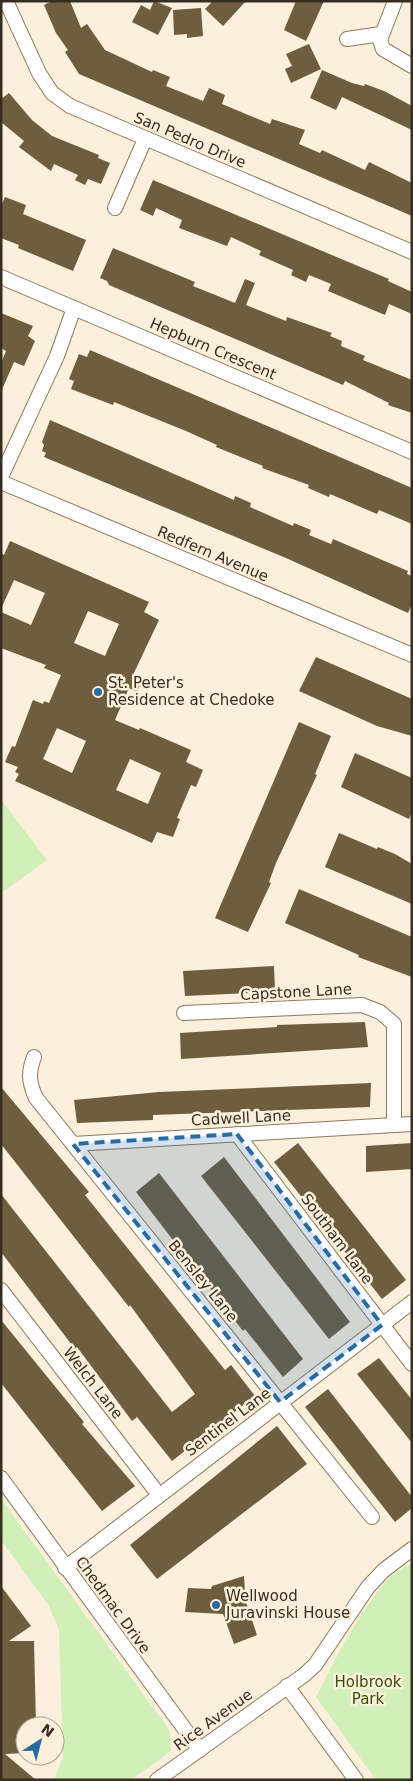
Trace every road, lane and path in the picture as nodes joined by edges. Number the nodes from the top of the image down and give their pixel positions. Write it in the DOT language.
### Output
graph roads {
  1 [pos="6,1"];
  2 [pos="395,1"];
  3 [pos="381,34"];
  4 [pos="347,39"];
  5 [pos="412,66"];
  6 [pos="145,139"];
  7 [pos="115,208"];
  8 [pos="412,252"];
  9 [pos="1,277"];
  10 [pos="74,308"];
  11 [pos="412,452"];
  12 [pos="1,477"];
  13 [pos="1,482"];
  14 [pos="412,655"];
  15 [pos="184,1014"];
  16 [pos="34,1057"];
  17 [pos="412,1124"];
  18 [pos="394,1125"];
  19 [pos="237,1134"];
  20 [pos="73,1144"];
  21 [pos="1,1290"];
  22 [pos="412,1302"];
  23 [pos="382,1325"];
  24 [pos="412,1364"];
  25 [pos="280,1402"];
  26 [pos="1,1478"];
  27 [pos="159,1495"];
  28 [pos="372,1517"];
  29 [pos="412,1550"];
  30 [pos="65,1568"];
  31 [pos="288,1686"];
  32 [pos="200,1750"];
  33 [pos="158,1780"];
  34 [pos="356,1780"];
  1 -- 6 [label="street, San Pedro Drive"];
  2 -- 3 [label="street"];
  3 -- 4 [label="street"];
  3 -- 5 [label="street"];
  6 -- 7 [label="street"];
  6 -- 8 [label="street, San Pedro Drive"];
  9 -- 10 [label="street, Hepburn Crescent"];
  10 -- 11 [label="street, Hepburn Crescent"];
  10 -- 12 [label="street"];
  13 -- 14 [label="street, Redfern Avenue"];
  15 -- 18 [label="street, Capstone Lane"];
  16 -- 20 [label="street, Bensley Lane"];
  17 -- 18 [label="street, Cadwell Lane"];
  18 -- 19 [label="street, Cadwell Lane"];
  19 -- 20 [label="street, Cadwell Lane"];
  19 -- 23 [label="street, Southam Lane"];
  20 -- 25 [label="street, Bensley Lane"];
  21 -- 27 [label="street, Welch Lane"];
  22 -- 23 [label="street, Sentinel Lane"];
  23 -- 24 [label="street, Southam Lane"];
  23 -- 25 [label="street, Sentinel Lane"];
  25 -- 27 [label="street, Sentinel Lane"];
  25 -- 28 [label="street, Bensley Lane"];
  26 -- 30 [label="street, Chedmac Drive"];
  27 -- 30 [label="street, Sentinel Lane"];
  29 -- 31 [label="street, Rice Avenue"];
  30 -- 32 [label="street, Chedmac Drive"];
  31 -- 32 [label="street, Rice Avenue"];
  31 -- 34 [label="street"];
  32 -- 33 [label="street, Rice Avenue"];
}
